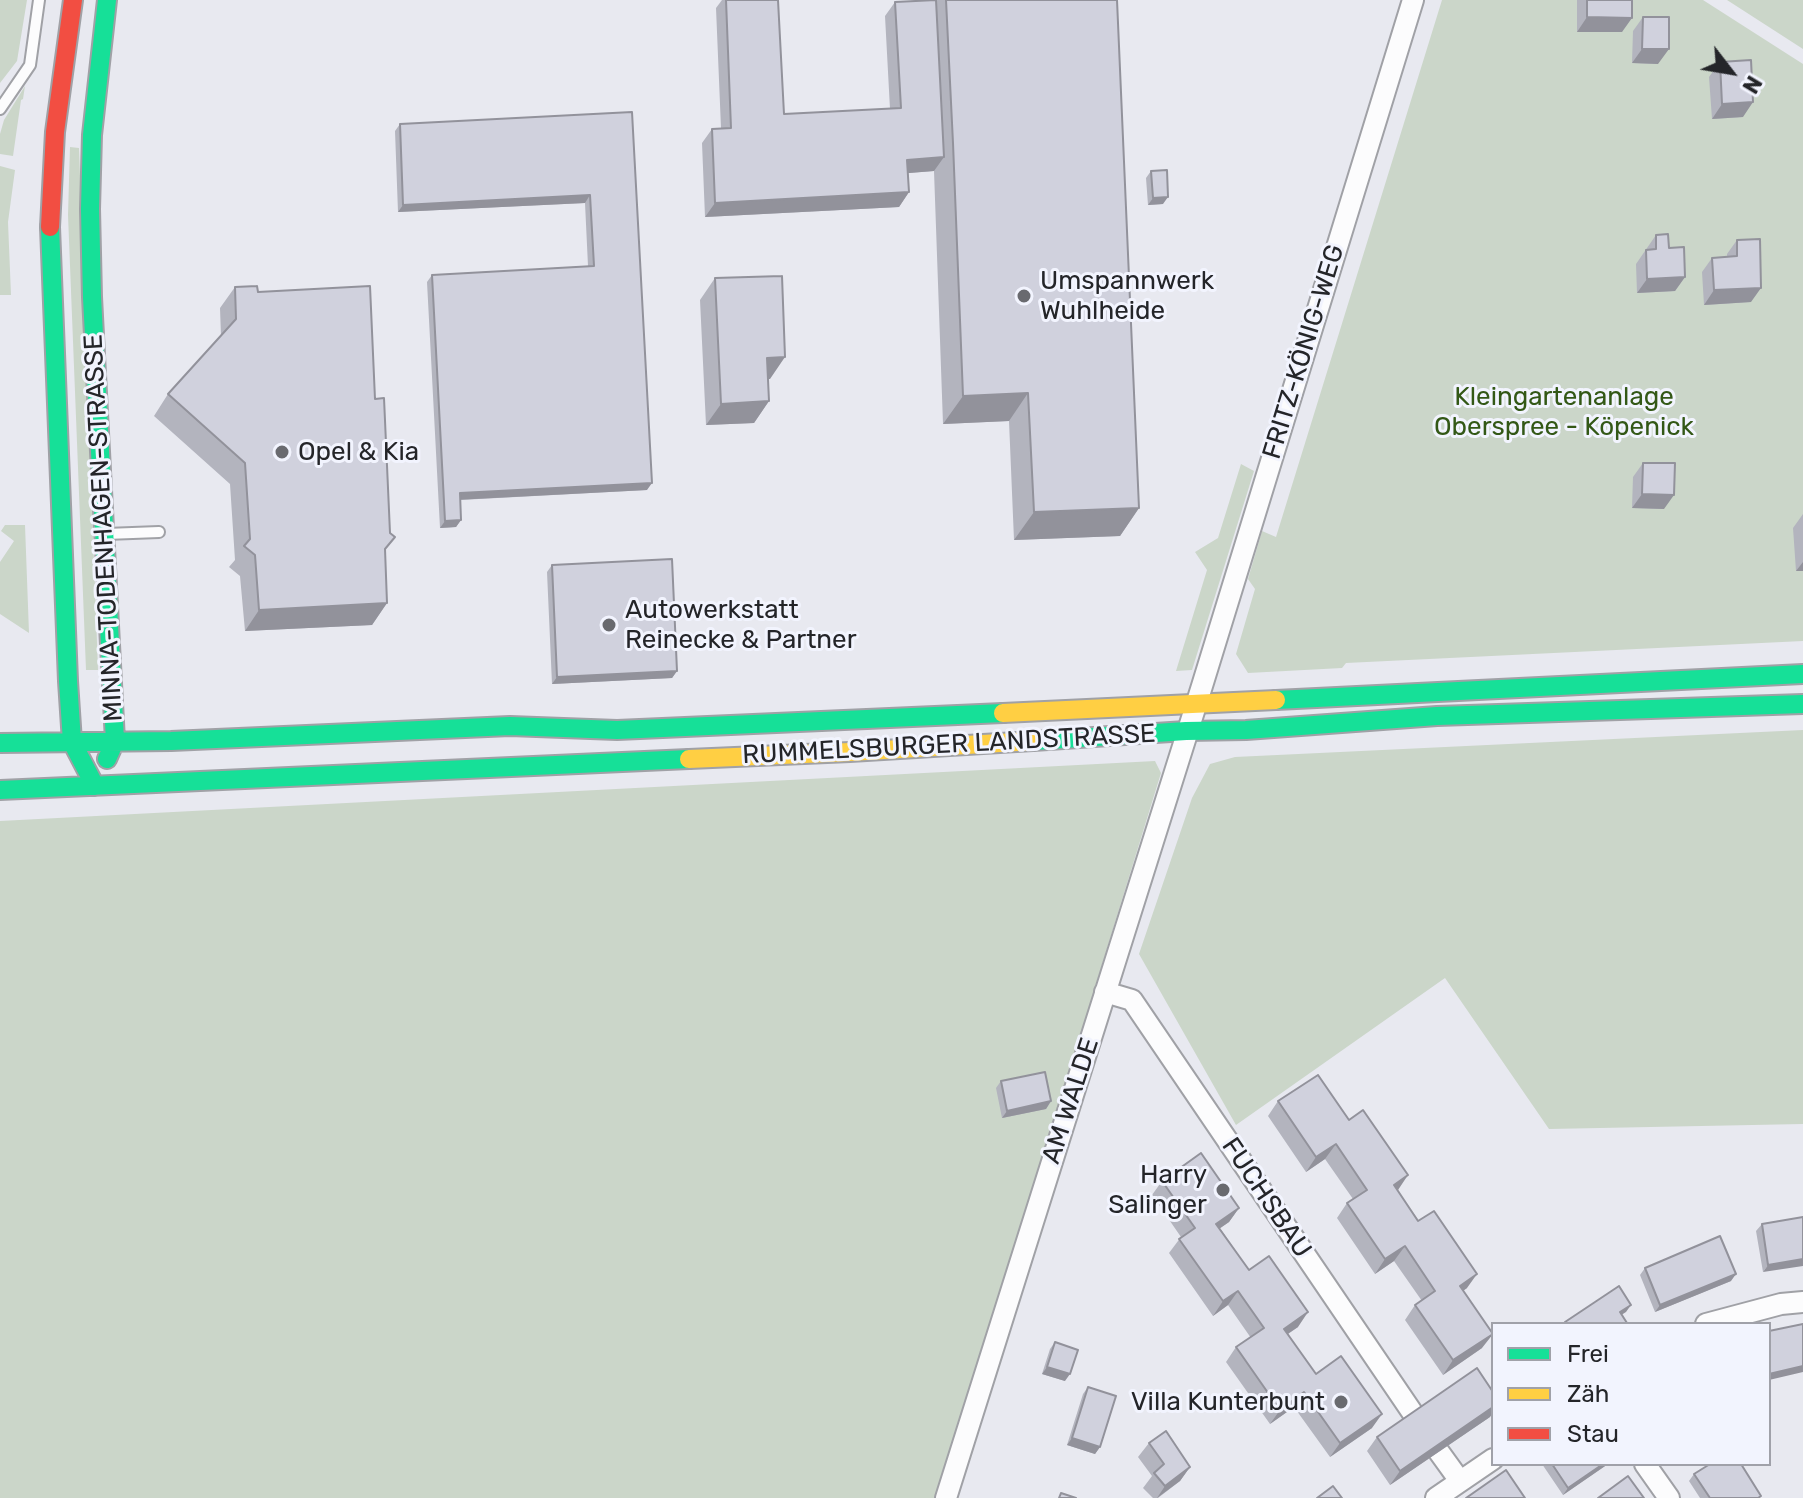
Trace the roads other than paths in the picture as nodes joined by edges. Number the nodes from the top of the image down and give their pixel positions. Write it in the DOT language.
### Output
graph roads {
  1 [pos="39,0"];
  2 [pos="73,0"];
  3 [pos="107,0"];
  4 [pos="1413,0"];
  5 [pos="0,109"];
  6 [pos="159,532"];
  7 [pos="104,534"];
  8 [pos="1803,674"];
  9 [pos="1196,703"];
  10 [pos="1803,704"];
  11 [pos="1186,731"];
  12 [pos="115,741"];
  13 [pos="72,742"];
  14 [pos="0,743"];
  15 [pos="95,786"];
  16 [pos="0,790"];
  17 [pos="1105,992"];
  18 [pos="1803,1302"];
  19 [pos="1714,1322"];
  20 [pos="1416,1418"];
  21 [pos="1439,1452"];
  22 [pos="1491,1460"];
  23 [pos="1646,1466"];
  24 [pos="1460,1481"];
  25 [pos="946,1498"];
  26 [pos="1436,1498"];
  27 [pos="1669,1498"];
  1 -- 5 [label="lane"];
  2 -- 13 [label="main road, MINNA-TODENHAGEN-STRASSE"];
  3 -- 7 [label="main road, MINNA-TODENHAGEN-STRASSE"];
  4 -- 9 [label="street, FRITZ-KÖNIG-WEG"];
  6 -- 7 [label="lane"];
  7 -- 12 [label="main road, MINNA-TODENHAGEN-STRASSE"];
  8 -- 9 [label="main road, RUMMELSBURGER LANDSTRASSE"];
  9 -- 11 [label="street, AM WALDE"];
  9 -- 12 [label="main road, RUMMELSBURGER LANDSTRASSE"];
  10 -- 11 [label="main road, RUMMELSBURGER LANDSTRASSE"];
  11 -- 15 [label="main road, RUMMELSBURGER LANDSTRASSE"];
  11 -- 17 [label="street, AM WALDE"];
  12 -- 13 [label="main road, RUMMELSBURGER LANDSTRASSE"];
  12 -- 15 [label="main road, MINNA-TODENHAGEN-STRASSE"];
  13 -- 14 [label="main road, RUMMELSBURGER LANDSTRASSE"];
  13 -- 15 [label="main road, MINNA-TODENHAGEN-STRASSE"];
  15 -- 16 [label="main road, RUMMELSBURGER LANDSTRASSE"];
  17 -- 20 [label="street, FUCHSBAU"];
  17 -- 25 [label="street, AM WALDE"];
  18 -- 19 [label="street"];
  21 -- 24 [label="street"];
  22 -- 24 [label="street"];
  23 -- 27 [label="street"];
  24 -- 26 [label="street"];
}
